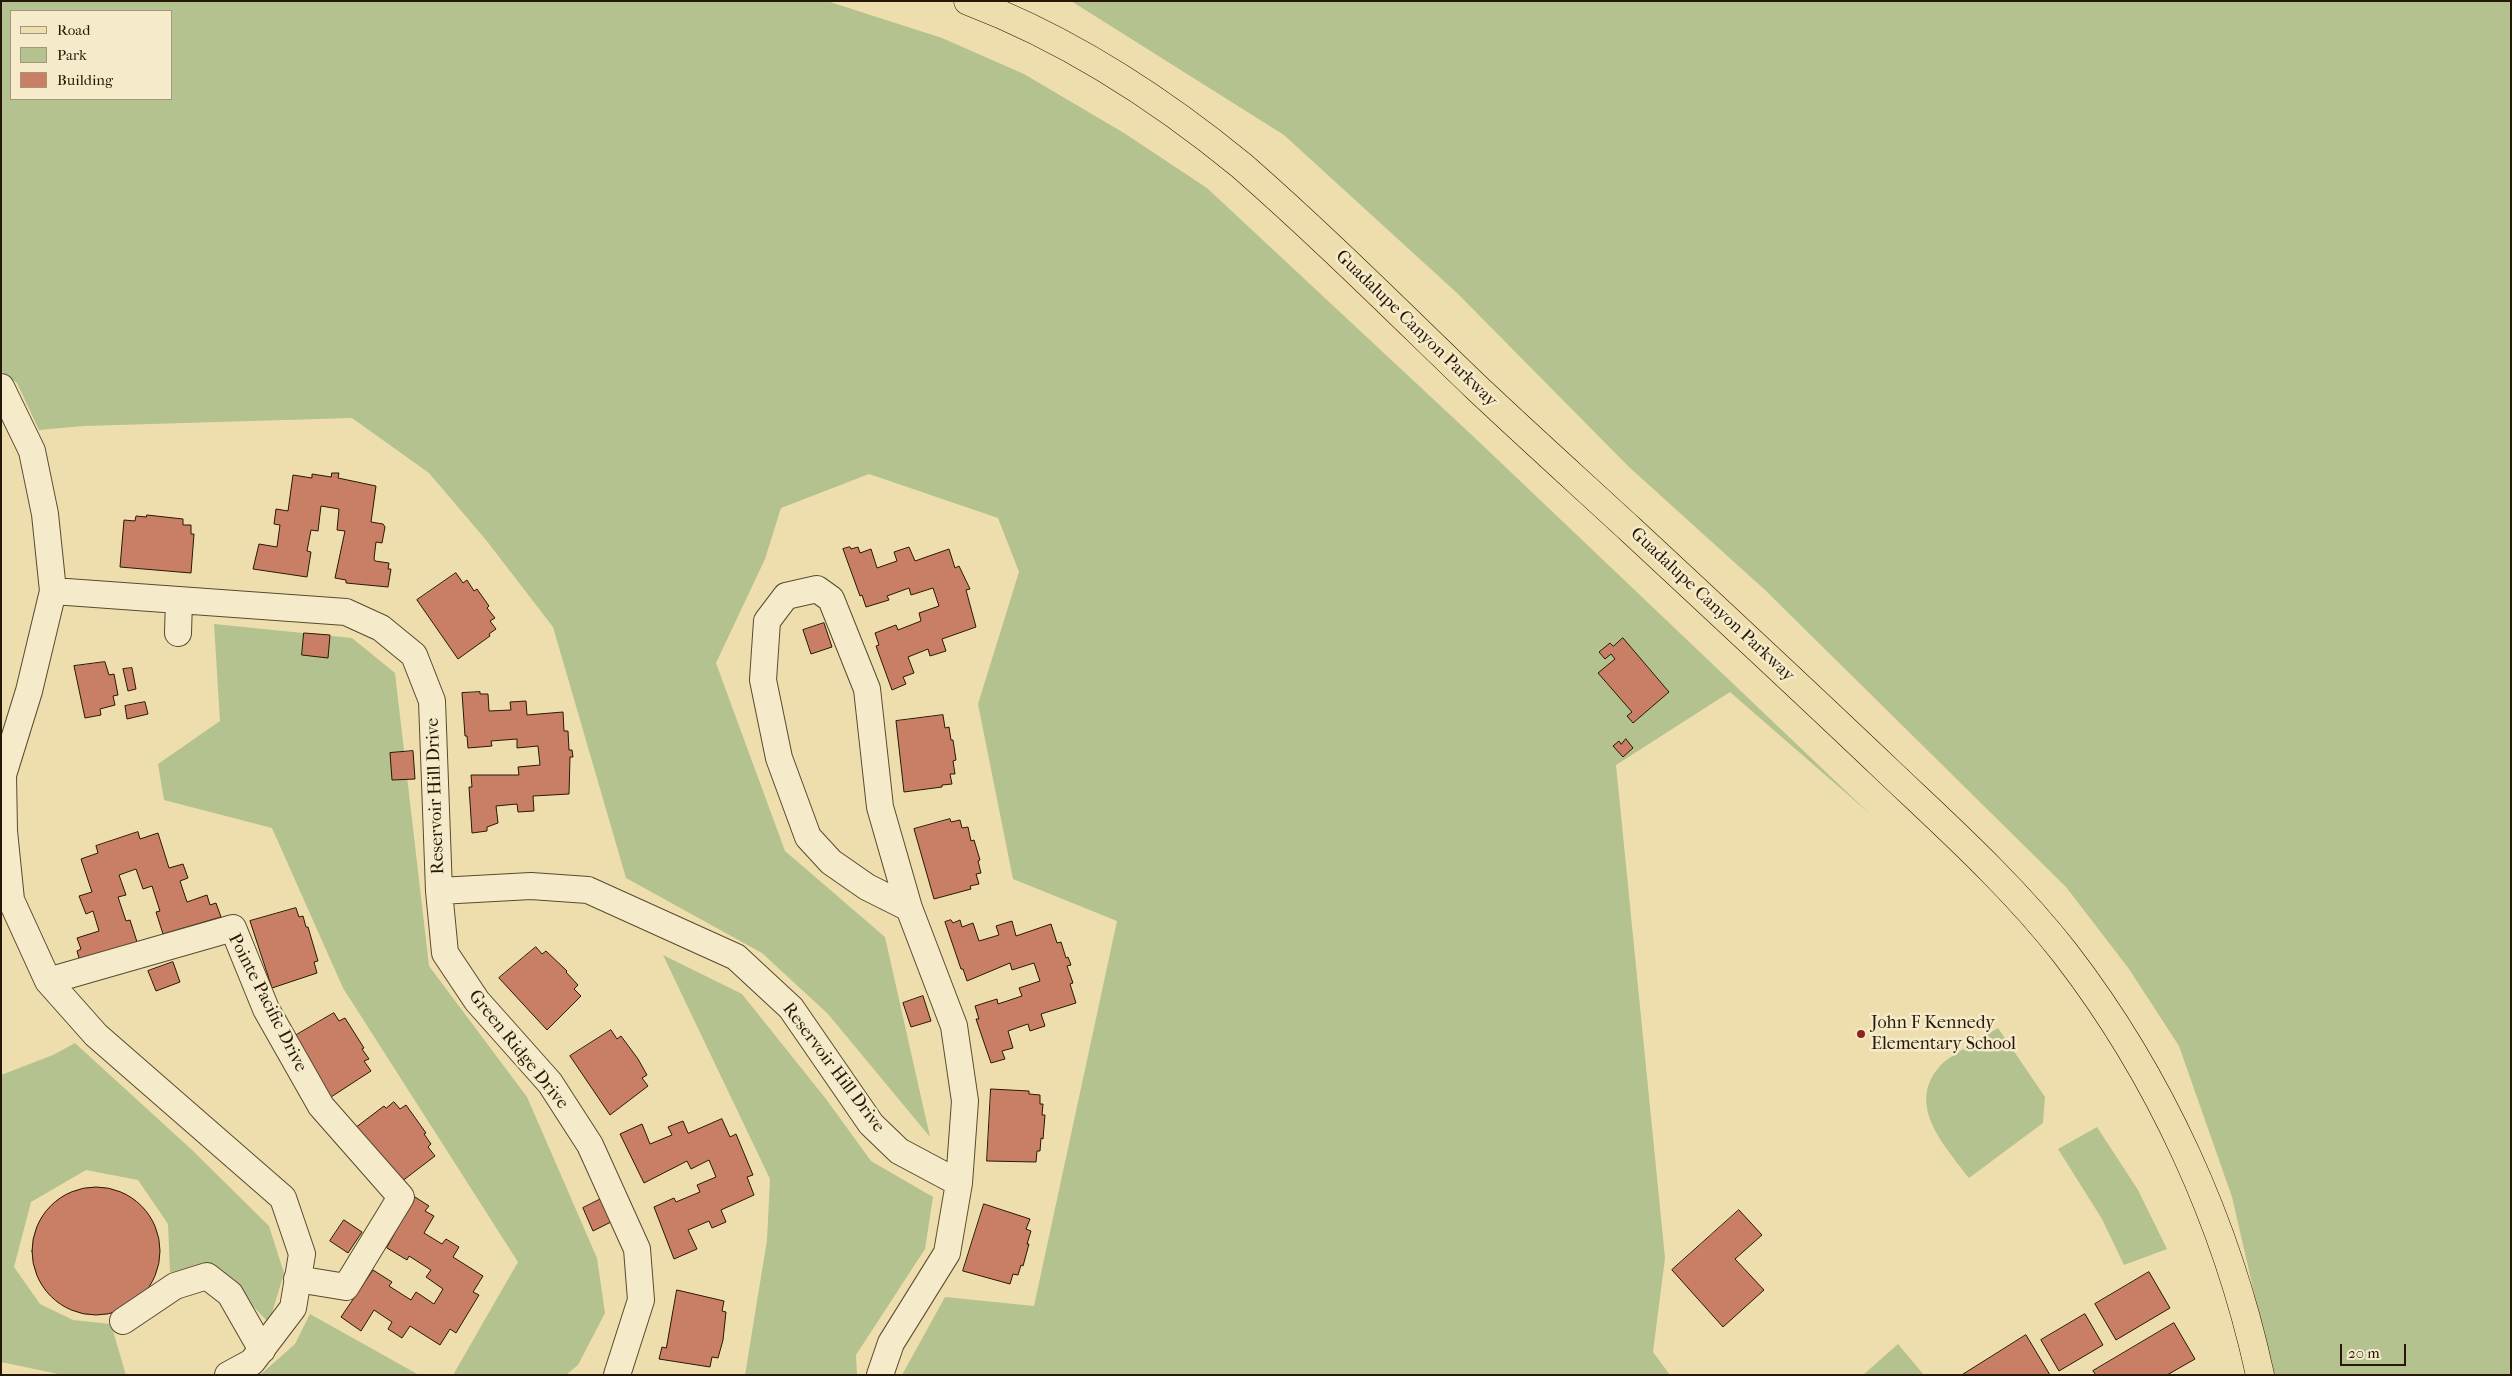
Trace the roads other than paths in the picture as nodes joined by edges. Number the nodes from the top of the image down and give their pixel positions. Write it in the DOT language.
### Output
graph roads {
  1 [pos="968,1"];
  2 [pos="1,387"];
  3 [pos="53,591"];
  4 [pos="179,600"];
  5 [pos="178,633"];
  6 [pos="14,741"];
  7 [pos="440,891"];
  8 [pos="909,908"];
  9 [pos="48,982"];
  10 [pos="959,1183"];
  11 [pos="297,1279"];
  12 [pos="123,1321"];
  13 [pos="262,1350"];
  14 [pos="228,1375"];
  15 [pos="617,1375"];
  16 [pos="880,1375"];
  17 [pos="2260,1375"];
  1 -- 17 [label="main road, Guadalupe Canyon Parkway"];
  2 -- 3 [label="street"];
  3 -- 4 [label="street, Reservoir Hill Drive"];
  3 -- 6 [label="street"];
  4 -- 5 [label="street"];
  4 -- 7 [label="street, Reservoir Hill Drive"];
  6 -- 9 [label="street"];
  7 -- 10 [label="street, Reservoir Hill Drive"];
  7 -- 15 [label="street, Green Ridge Drive"];
  8 -- 8 [label="street"];
  8 -- 10 [label="street"];
  9 -- 11 [label="street"];
  9 -- 11 [label="street, Pointe Pacific Drive"];
  10 -- 16 [label="street"];
  11 -- 13 [label="street"];
  12 -- 13 [label="street"];
  13 -- 14 [label="street"];
}
